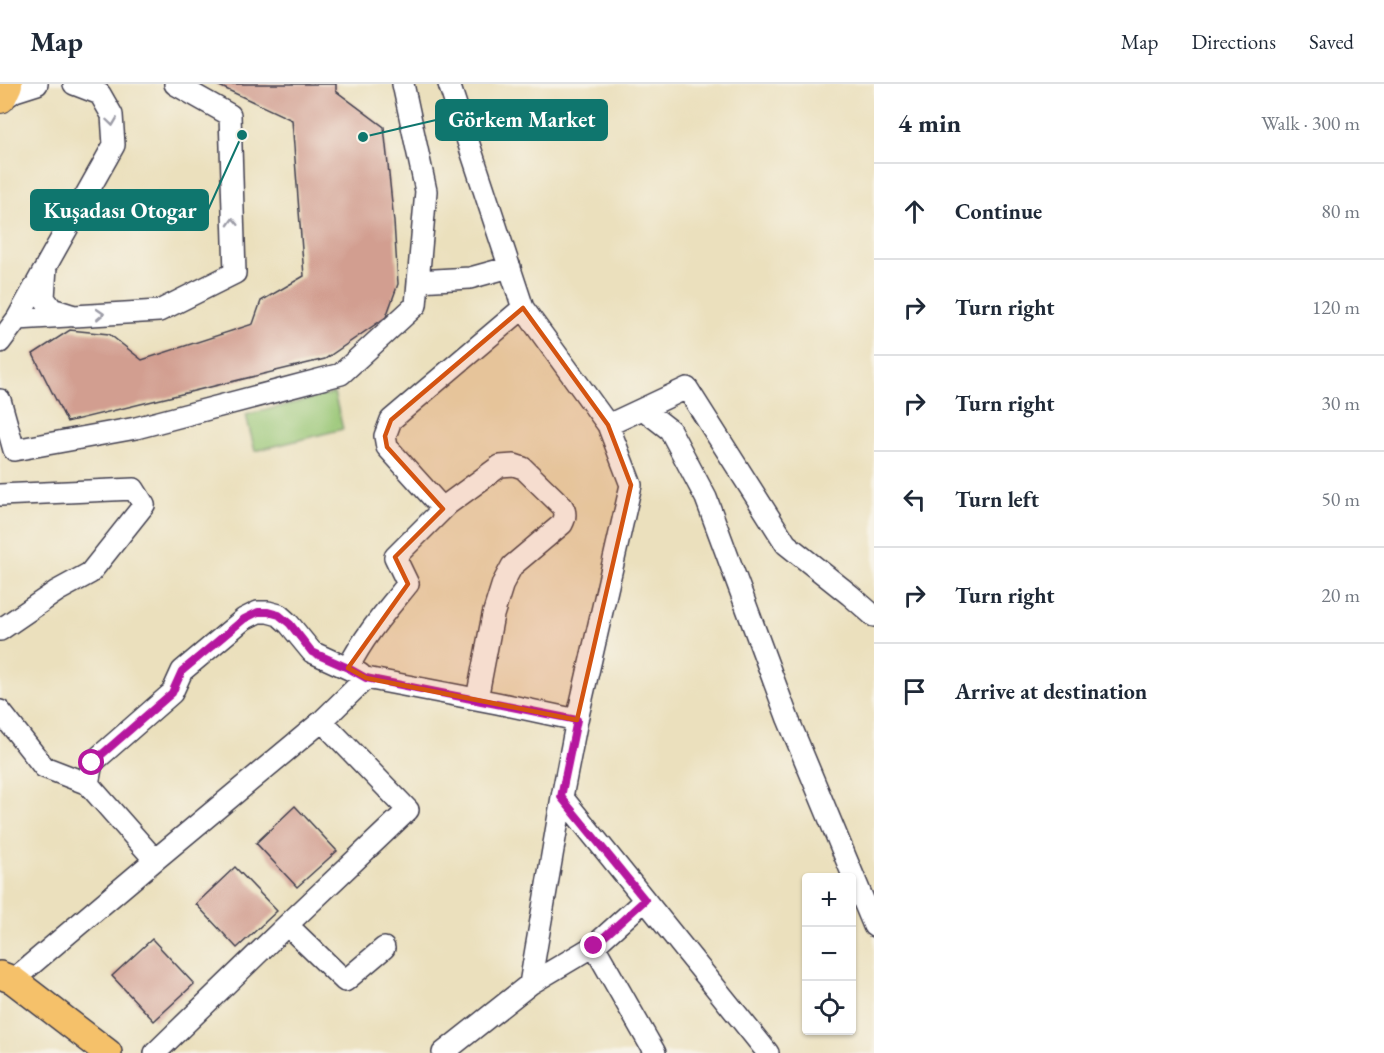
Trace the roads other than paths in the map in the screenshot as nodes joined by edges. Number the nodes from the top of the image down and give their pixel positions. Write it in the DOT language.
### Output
graph roads {
  1 [pos="6,84"];
  2 [pos="37,84"];
  3 [pos="74,84"];
  4 [pos="175,84"];
  5 [pos="403,84"];
  6 [pos="449,84"];
  7 [pos="0,99"];
  8 [pos="46,266"];
  9 [pos="510,267"];
  10 [pos="418,281"];
  11 [pos="524,308"];
  12 [pos="74,316"];
  13 [pos="16,319"];
  14 [pos="0,342"];
  15 [pos="0,400"];
  16 [pos="643,409"];
  17 [pos="608,425"];
  18 [pos="0,495"];
  19 [pos="443,509"];
  20 [pos="874,616"];
  21 [pos="0,630"];
  22 [pos="357,673"];
  23 [pos="477,699"];
  24 [pos="0,711"];
  25 [pos="577,720"];
  26 [pos="322,721"];
  27 [pos="88,784"];
  28 [pos="561,797"];
  29 [pos="155,860"];
  30 [pos="645,900"];
  31 [pos="287,925"];
  32 [pos="874,926"];
  33 [pos="594,946"];
  34 [pos="384,948"];
  35 [pos="7,977"];
  36 [pos="530,984"];
  37 [pos="108,1053"];
  38 [pos="154,1053"];
  39 [pos="443,1053"];
  40 [pos="655,1053"];
  41 [pos="768,1053"];
  1 -- 7 [label="highway"];
  2 -- 7 [label="street"];
  3 -- 8 [label="street, one-way"];
  12 -- 4 [label="street, one-way"];
  5 -- 10 [label="street"];
  6 -- 9 [label="street"];
  8 -- 12 [label="street"];
  8 -- 13 [label="street"];
  9 -- 10 [label="street"];
  9 -- 11 [label="street"];
  10 -- 15 [label="street"];
  11 -- 17 [label="street"];
  11 -- 19 [label="street"];
  12 -- 13 [label="street"];
  13 -- 14 [label="street"];
  16 -- 17 [label="street"];
  16 -- 20 [label="street"];
  16 -- 32 [label="street"];
  17 -- 25 [label="street"];
  18 -- 21 [label="street"];
  19 -- 22 [label="street"];
  19 -- 23 [label="street"];
  22 -- 23 [label="street"];
  22 -- 26 [label="street"];
  22 -- 27 [label="street"];
  23 -- 25 [label="street"];
  24 -- 27 [label="street"];
  25 -- 28 [label="street"];
  26 -- 29 [label="street"];
  26 -- 31 [label="street"];
  27 -- 29 [label="street"];
  28 -- 30 [label="street"];
  28 -- 36 [label="street"];
  29 -- 35 [label="street"];
  30 -- 33 [label="street"];
  30 -- 41 [label="street"];
  31 -- 34 [label="street"];
  31 -- 38 [label="street"];
  33 -- 36 [label="street"];
  33 -- 40 [label="street"];
  35 -- 37 [label="main road"];
  36 -- 39 [label="street"];
}
